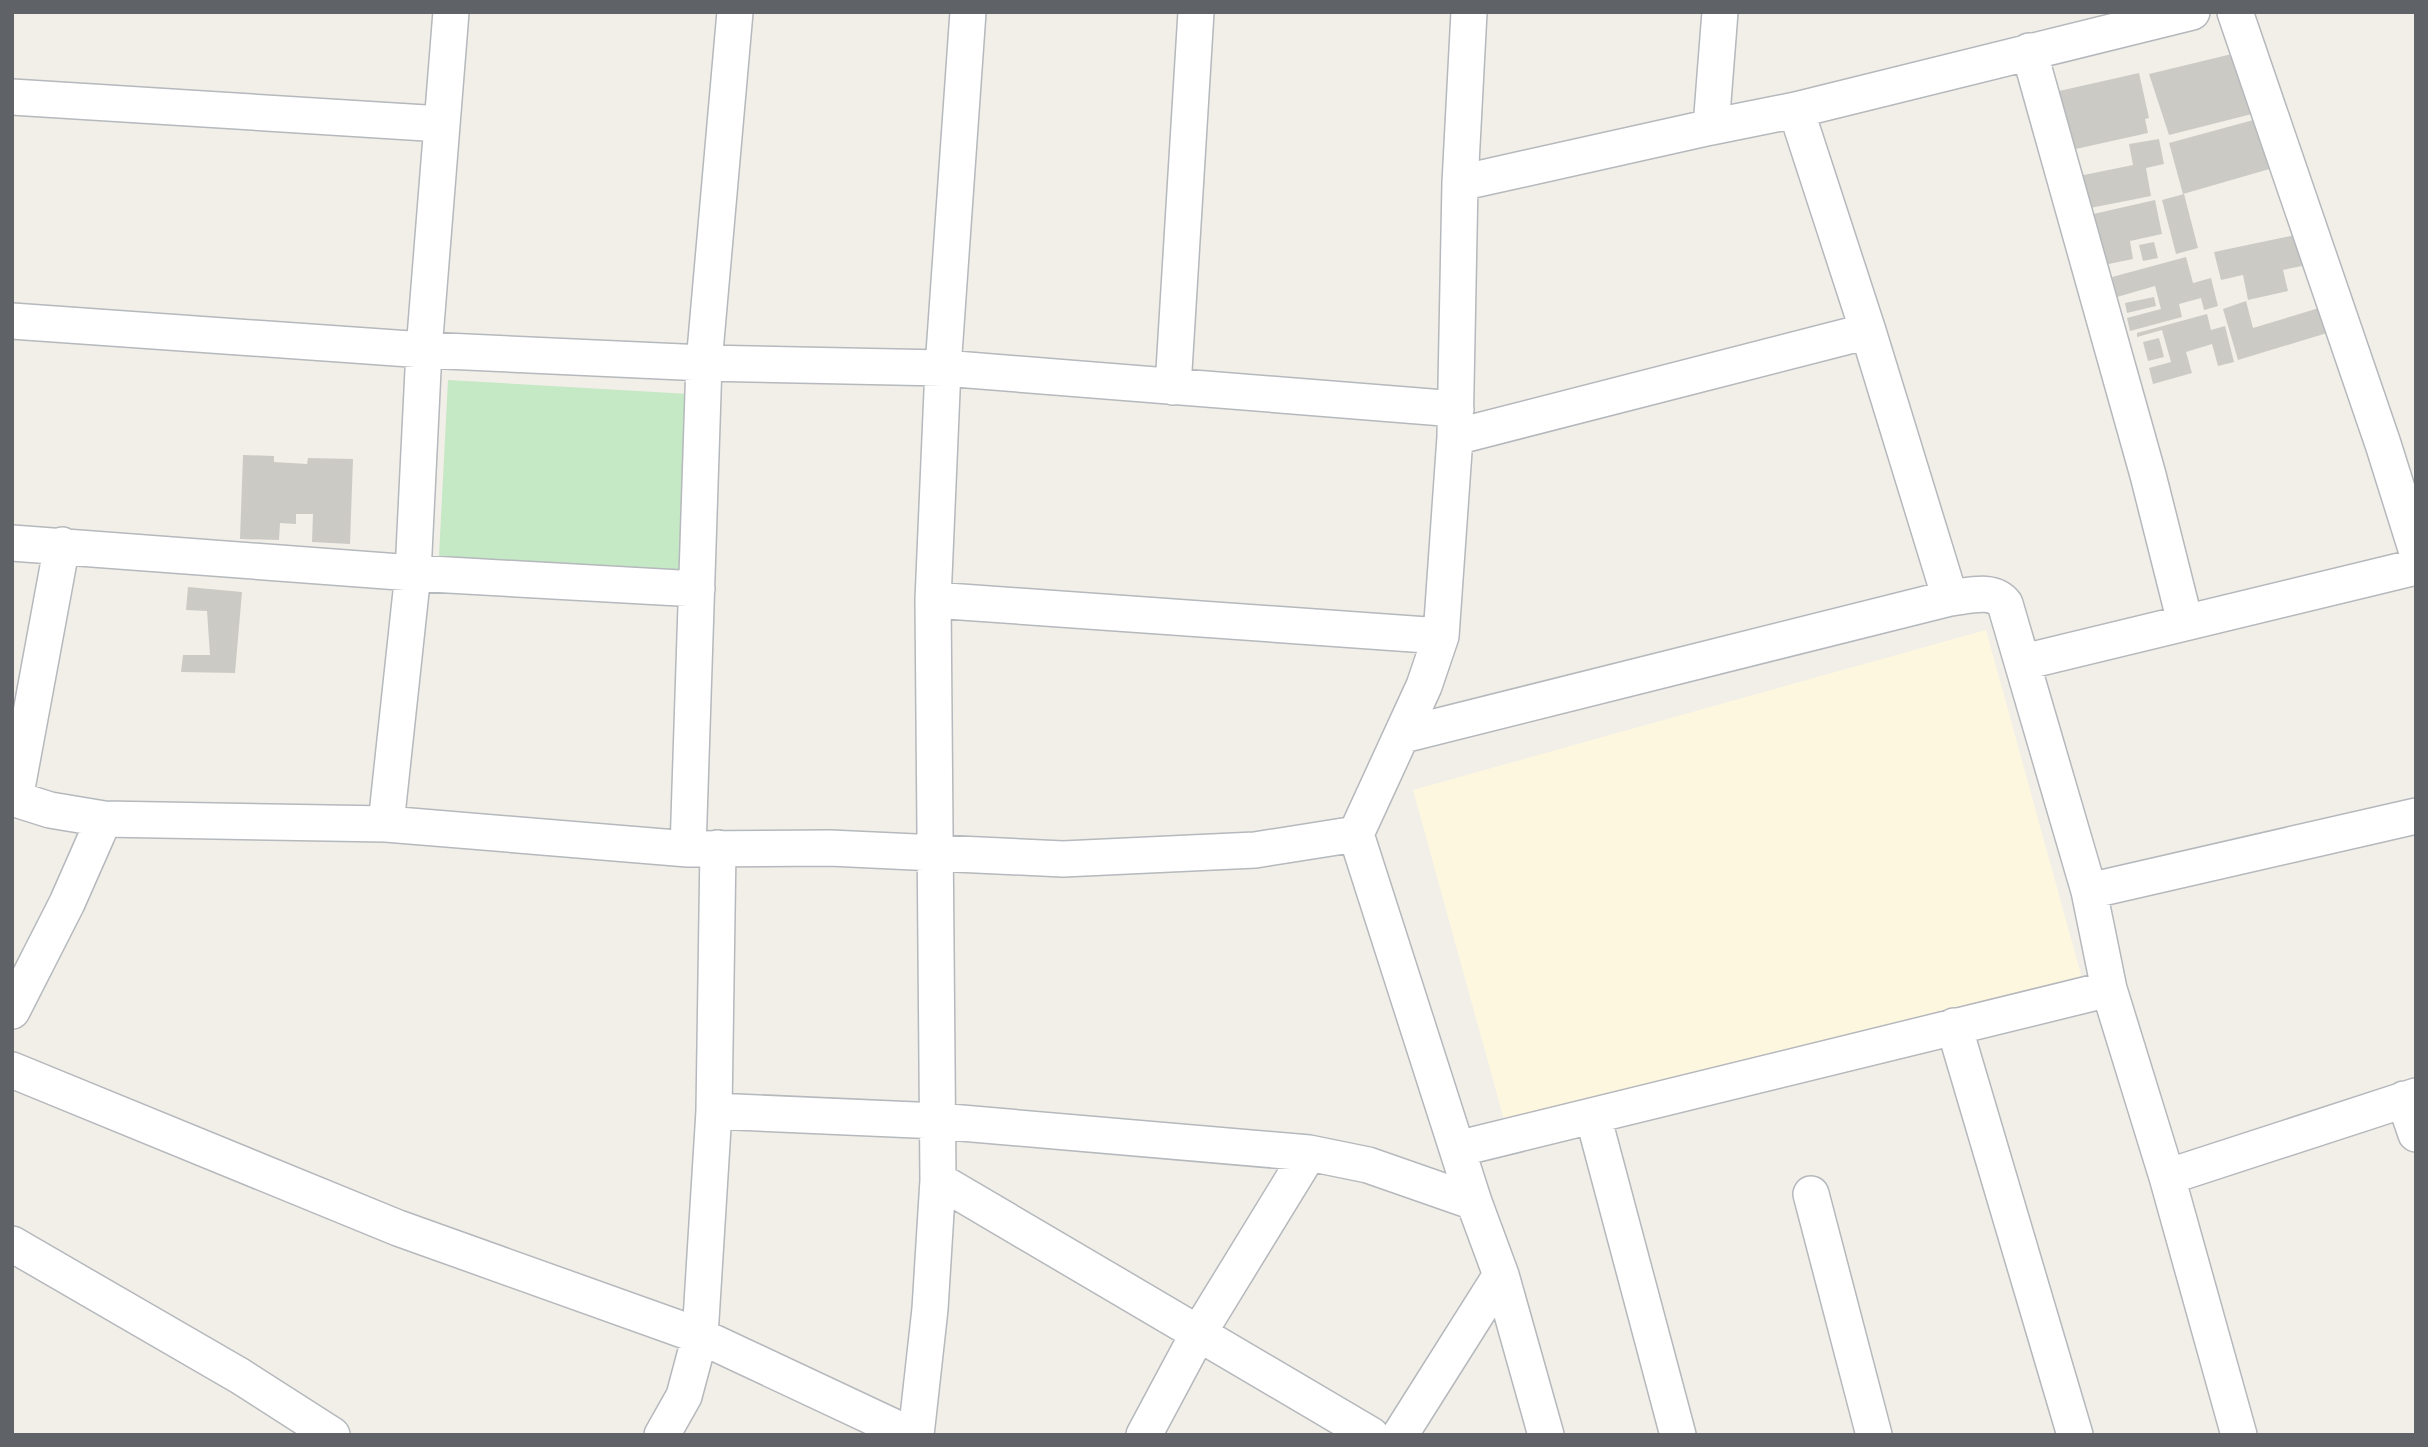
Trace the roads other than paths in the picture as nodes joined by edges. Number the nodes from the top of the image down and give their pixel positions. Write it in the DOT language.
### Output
graph roads {
  1 [pos="451,12"];
  2 [pos="735,12"];
  3 [pos="968,12"];
  4 [pos="1196,12"];
  5 [pos="1469,12"];
  6 [pos="1720,12"];
  7 [pos="2192,12"];
  8 [pos="2235,12"];
  9 [pos="2029,51"];
  10 [pos="12,97"];
  11 [pos="1796,110"];
  12 [pos="442,124"];
  13 [pos="1711,127"];
  14 [pos="1460,183"];
  15 [pos="12,321"];
  16 [pos="1868,331"];
  17 [pos="424,350"];
  18 [pos="704,363"];
  19 [pos="943,368"];
  20 [pos="1173,387"];
  21 [pos="1456,423"];
  22 [pos="12,543"];
  23 [pos="62,545"];
  24 [pos="2416,549"];
  25 [pos="2416,567"];
  26 [pos="413,573"];
  27 [pos="697,589"];
  28 [pos="1950,598"];
  29 [pos="933,600"];
  30 [pos="2185,622"];
  31 [pos="1441,636"];
  32 [pos="2024,662"];
  33 [pos="1403,735"];
  34 [pos="13,799"];
  35 [pos="2416,816"];
  36 [pos="104,819"];
  37 [pos="386,824"];
  38 [pos="1356,834"];
  39 [pos="703,849"];
  40 [pos="934,854"];
  41 [pos="2089,891"];
  42 [pos="2109,989"];
  43 [pos="12,1011"];
  44 [pos="1954,1026"];
  45 [pos="12,1070"];
  46 [pos="2410,1098"];
  47 [pos="714,1111"];
  48 [pos="1593,1116"];
  49 [pos="938,1121"];
  50 [pos="2416,1134"];
  51 [pos="1457,1149"];
  52 [pos="1309,1153"];
  53 [pos="2167,1177"];
  54 [pos="938,1180"];
  55 [pos="1811,1194"];
  56 [pos="1474,1202"];
  57 [pos="12,1244"];
  58 [pos="1501,1275"];
  59 [pos="1198,1334"];
  60 [pos="701,1336"];
  61 [pos="332,1435"];
  62 [pos="662,1435"];
  63 [pos="914,1435"];
  64 [pos="1144,1435"];
  65 [pos="1371,1435"];
  66 [pos="1400,1435"];
  67 [pos="1546,1435"];
  68 [pos="1678,1435"];
  69 [pos="1874,1435"];
  70 [pos="2075,1435"];
  71 [pos="2239,1435"];
  1 -- 12 [label="street"];
  2 -- 18 [label="street"];
  3 -- 19 [label="street"];
  4 -- 20 [label="street"];
  5 -- 14 [label="street"];
  6 -- 13 [label="street"];
  7 -- 9 [label="street"];
  8 -- 24 [label="street"];
  9 -- 11 [label="street"];
  9 -- 30 [label="street"];
  10 -- 12 [label="street"];
  11 -- 13 [label="street"];
  11 -- 16 [label="street"];
  12 -- 17 [label="street"];
  13 -- 14 [label="street"];
  14 -- 21 [label="street"];
  15 -- 17 [label="street"];
  16 -- 21 [label="street"];
  16 -- 28 [label="street"];
  17 -- 18 [label="street"];
  17 -- 26 [label="street"];
  18 -- 19 [label="street"];
  18 -- 27 [label="street"];
  19 -- 20 [label="street"];
  19 -- 29 [label="street"];
  20 -- 21 [label="street"];
  21 -- 31 [label="street"];
  22 -- 23 [label="street"];
  23 -- 26 [label="street"];
  23 -- 34 [label="street"];
  25 -- 30 [label="street"];
  26 -- 27 [label="street"];
  26 -- 37 [label="street"];
  27 -- 39 [label="street"];
  28 -- 32 [label="street"];
  28 -- 33 [label="street"];
  29 -- 31 [label="street"];
  29 -- 40 [label="street"];
  30 -- 32 [label="street"];
  31 -- 33 [label="street"];
  32 -- 41 [label="street"];
  33 -- 38 [label="street"];
  34 -- 36 [label="street"];
  35 -- 41 [label="street"];
  36 -- 37 [label="street"];
  36 -- 43 [label="street"];
  37 -- 39 [label="street"];
  38 -- 40 [label="street"];
  38 -- 51 [label="street"];
  39 -- 40 [label="street"];
  39 -- 47 [label="street"];
  40 -- 49 [label="street"];
  41 -- 42 [label="street"];
  42 -- 44 [label="street"];
  42 -- 53 [label="street"];
  44 -- 48 [label="street"];
  44 -- 70 [label="street"];
  45 -- 60 [label="street"];
  46 -- 50 [label="street"];
  46 -- 53 [label="street"];
  47 -- 49 [label="street"];
  47 -- 60 [label="street"];
  48 -- 51 [label="street"];
  48 -- 68 [label="street"];
  49 -- 52 [label="street"];
  49 -- 54 [label="street"];
  51 -- 56 [label="street"];
  52 -- 56 [label="street"];
  52 -- 59 [label="street"];
  53 -- 71 [label="street"];
  54 -- 59 [label="street"];
  54 -- 63 [label="street"];
  55 -- 69 [label="street"];
  56 -- 58 [label="street"];
  57 -- 61 [label="street"];
  58 -- 66 [label="street"];
  58 -- 67 [label="street"];
  59 -- 64 [label="street"];
  59 -- 65 [label="street"];
  60 -- 62 [label="street"];
  60 -- 63 [label="street"];
}
